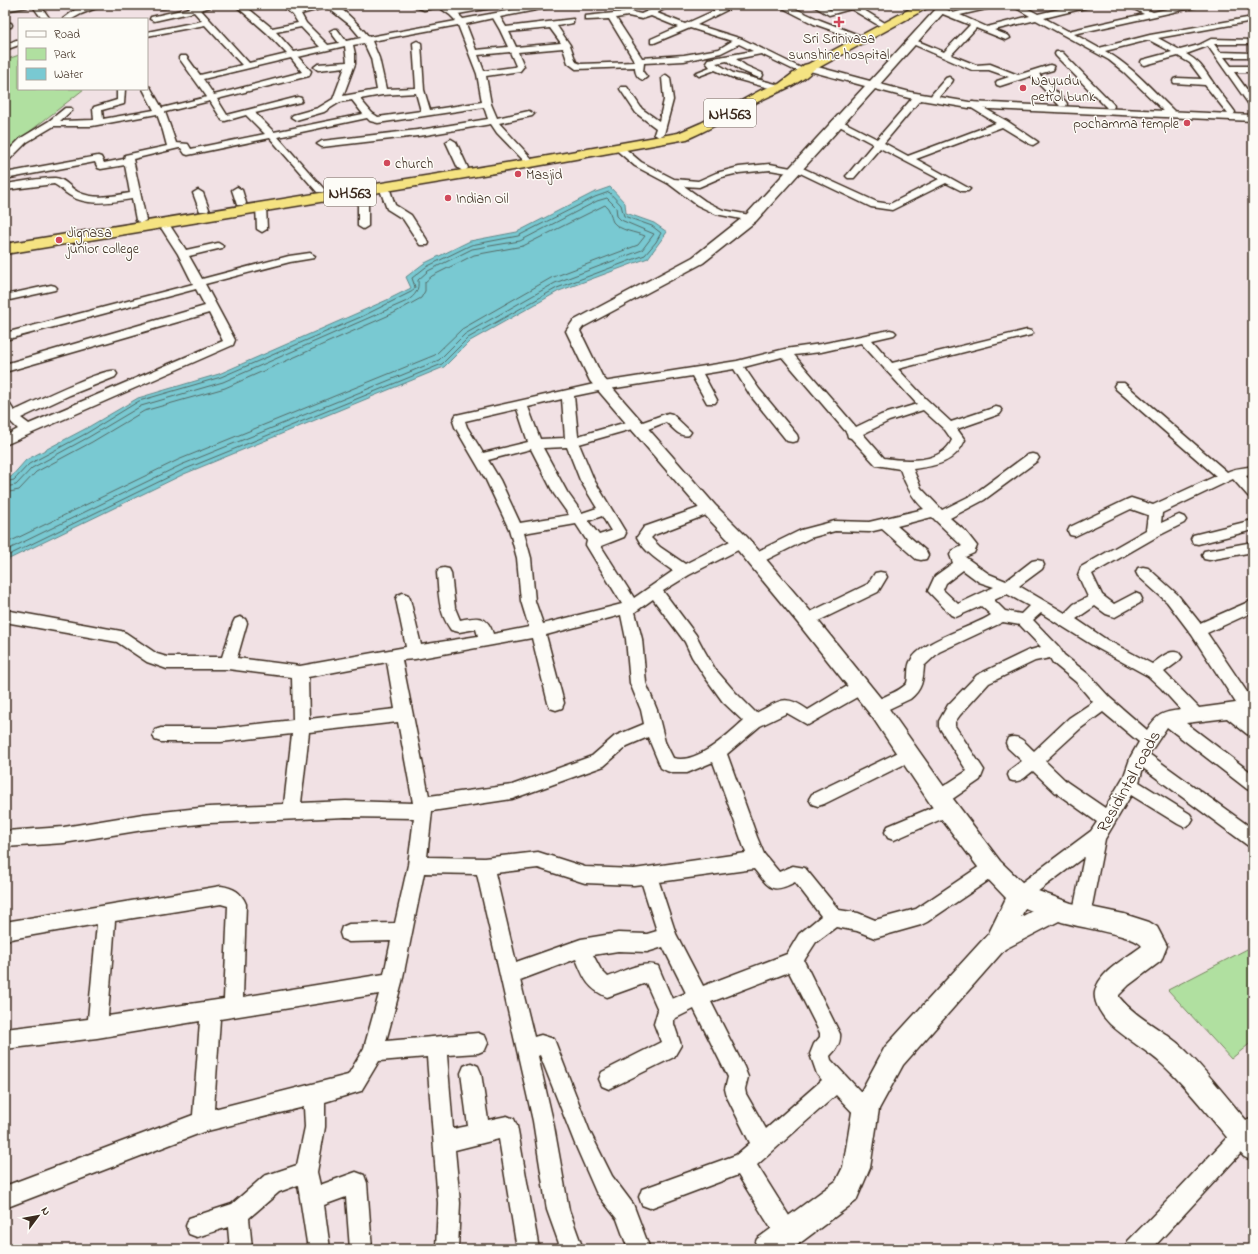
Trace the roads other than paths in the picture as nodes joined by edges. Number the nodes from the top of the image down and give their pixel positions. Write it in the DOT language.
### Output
graph roads {
  1 [pos="27,5"];
  2 [pos="36,5"];
  3 [pos="100,5"];
  4 [pos="156,5"];
  5 [pos="168,5"];
  6 [pos="212,5"];
  7 [pos="239,5"];
  8 [pos="285,5"];
  9 [pos="325,5"];
  10 [pos="330,5"];
  11 [pos="415,5"];
  12 [pos="440,5"];
  13 [pos="497,5"];
  14 [pos="628,5"];
  15 [pos="668,5"];
  16 [pos="733,5"];
  17 [pos="781,5"];
  18 [pos="816,5"];
  19 [pos="853,5"];
  20 [pos="925,5"];
  21 [pos="992,5"];
  22 [pos="1015,5"];
  23 [pos="1086,5"];
  24 [pos="1130,5"];
  25 [pos="1196,5"];
  26 [pos="537,6"];
  27 [pos="912,6"];
  28 [pos="194,7"];
  29 [pos="941,7"];
  30 [pos="5,9"];
  31 [pos="559,11"];
  32 [pos="296,13"];
  33 [pos="453,13"];
  34 [pos="651,13"];
  35 [pos="74,14"];
  36 [pos="628,14"];
  37 [pos="953,14"];
  38 [pos="1151,14"];
  39 [pos="495,16"];
  40 [pos="612,16"];
  41 [pos="1039,17"];
  42 [pos="45,18"];
  43 [pos="588,18"];
  44 [pos="154,19"];
  45 [pos="1253,19"];
  46 [pos="207,22"];
  47 [pos="462,22"];
  48 [pos="882,23"];
  49 [pos="303,24"];
  50 [pos="976,24"];
  51 [pos="552,25"];
  52 [pos="687,26"];
  53 [pos="577,28"];
  54 [pos="987,29"];
  55 [pos="504,30"];
  56 [pos="270,31"];
  57 [pos="334,31"];
  58 [pos="1068,33"];
  59 [pos="148,34"];
  60 [pos="856,36"];
  61 [pos="1150,37"];
  62 [pos="1006,38"];
  63 [pos="367,40"];
  64 [pos="654,41"];
  65 [pos="739,41"];
  66 [pos="18,42"];
  67 [pos="912,42"];
  68 [pos="1253,42"];
  69 [pos="417,43"];
  70 [pos="1210,43"];
  71 [pos="346,44"];
  72 [pos="566,45"];
  73 [pos="6,46"];
  74 [pos="326,48"];
  75 [pos="513,50"];
  76 [pos="1099,50"];
  77 [pos="721,51"];
  78 [pos="760,52"];
  79 [pos="472,53"];
  80 [pos="1178,53"];
  81 [pos="1060,54"];
  82 [pos="1218,54"];
  83 [pos="946,55"];
  84 [pos="1253,55"];
  85 [pos="293,56"];
  86 [pos="732,57"];
  87 [pos="184,58"];
  88 [pos="640,62"];
  89 [pos="1145,62"];
  90 [pos="247,66"];
  91 [pos="807,66"];
  92 [pos="318,67"];
  93 [pos="349,67"];
  94 [pos="714,68"];
  95 [pos="1050,68"];
  96 [pos="1229,69"];
  97 [pos="1253,69"];
  98 [pos="334,72"];
  99 [pos="699,73"];
  100 [pos="1033,73"];
  101 [pos="481,74"];
  102 [pos="643,77"];
  103 [pos="1016,77"];
  104 [pos="198,78"];
  105 [pos="666,78"];
  106 [pos="949,80"];
  107 [pos="1177,81"];
  108 [pos="1208,82"];
  109 [pos="873,83"];
  110 [pos="1000,83"];
  111 [pos="772,87"];
  112 [pos="121,90"];
  113 [pos="148,90"];
  114 [pos="420,90"];
  115 [pos="624,90"];
  116 [pos="382,92"];
  117 [pos="935,96"];
  118 [pos="354,97"];
  119 [pos="918,97"];
  120 [pos="212,98"];
  121 [pos="298,100"];
  122 [pos="337,100"];
  123 [pos="487,104"];
  124 [pos="1063,104"];
  125 [pos="1253,104"];
  126 [pos="973,105"];
  127 [pos="1110,106"];
  128 [pos="68,110"];
  129 [pos="160,110"];
  130 [pos="321,110"];
  131 [pos="1170,111"];
  132 [pos="426,112"];
  133 [pos="1231,112"];
  134 [pos="249,113"];
  135 [pos="529,114"];
  136 [pos="1253,114"];
  137 [pos="369,115"];
  138 [pos="296,117"];
  139 [pos="1253,118"];
  140 [pos="99,122"];
  141 [pos="494,122"];
  142 [pos="837,122"];
  143 [pos="52,123"];
  144 [pos="333,123"];
  145 [pos="1004,123"];
  146 [pos="694,130"];
  147 [pos="660,131"];
  148 [pos="272,135"];
  149 [pos="452,142"];
  150 [pos="1033,142"];
  151 [pos="878,143"];
  152 [pos="322,144"];
  153 [pos="172,148"];
  154 [pos="619,148"];
  155 [pos="5,159"];
  156 [pos="908,159"];
  157 [pos="128,161"];
  158 [pos="529,161"];
  159 [pos="463,168"];
  160 [pos="795,170"];
  161 [pos="5,176"];
  162 [pos="851,176"];
  163 [pos="946,179"];
  164 [pos="672,182"];
  165 [pos="5,187"];
  166 [pos="384,187"];
  167 [pos="965,189"];
  168 [pos="320,190"];
  169 [pos="363,190"];
  170 [pos="198,193"];
  171 [pos="135,195"];
  172 [pos="261,206"];
  173 [pos="204,209"];
  174 [pos="751,218"];
  175 [pos="141,220"];
  176 [pos="163,223"];
  177 [pos="363,226"];
  178 [pos="262,229"];
  179 [pos="59,237"];
  180 [pos="5,242"];
  181 [pos="424,243"];
  182 [pos="218,246"];
  183 [pos="5,249"];
  184 [pos="183,254"];
  185 [pos="310,256"];
  186 [pos="198,283"];
  187 [pos="51,288"];
  188 [pos="5,298"];
  189 [pos="212,308"];
  190 [pos="1027,332"];
  191 [pos="890,333"];
  192 [pos="5,337"];
  193 [pos="864,339"];
  194 [pos="785,353"];
  195 [pos="736,365"];
  196 [pos="890,367"];
  197 [pos="5,368"];
  198 [pos="695,371"];
  199 [pos="111,374"];
  200 [pos="603,386"];
  201 [pos="1120,386"];
  202 [pos="568,394"];
  203 [pos="711,400"];
  204 [pos="521,404"];
  205 [pos="926,405"];
  206 [pos="996,411"];
  207 [pos="9,412"];
  208 [pos="636,426"];
  209 [pos="949,427"];
  210 [pos="27,430"];
  211 [pos="685,432"];
  212 [pos="853,434"];
  213 [pos="792,438"];
  214 [pos="5,441"];
  215 [pos="572,442"];
  216 [pos="535,444"];
  217 [pos="479,458"];
  218 [pos="1032,458"];
  219 [pos="905,465"];
  220 [pos="1253,470"];
  221 [pos="1230,475"];
  222 [pos="1252,491"];
  223 [pos="709,509"];
  224 [pos="605,510"];
  225 [pos="1155,510"];
  226 [pos="937,514"];
  227 [pos="578,519"];
  228 [pos="1179,520"];
  229 [pos="885,524"];
  230 [pos="1253,525"];
  231 [pos="516,529"];
  232 [pos="1074,531"];
  233 [pos="1153,532"];
  234 [pos="1198,539"];
  235 [pos="596,542"];
  236 [pos="741,542"];
  237 [pos="1253,547"];
  238 [pos="921,555"];
  239 [pos="1209,555"];
  240 [pos="755,559"];
  241 [pos="963,563"];
  242 [pos="1037,565"];
  243 [pos="684,571"];
  244 [pos="1143,572"];
  245 [pos="444,573"];
  246 [pos="880,577"];
  247 [pos="1008,587"];
  248 [pos="654,590"];
  249 [pos="982,598"];
  250 [pos="403,599"];
  251 [pos="1096,599"];
  252 [pos="1135,599"];
  253 [pos="1039,606"];
  254 [pos="1253,606"];
  255 [pos="630,608"];
  256 [pos="5,616"];
  257 [pos="1001,616"];
  258 [pos="807,620"];
  259 [pos="1024,620"];
  260 [pos="1067,621"];
  261 [pos="240,623"];
  262 [pos="538,631"];
  263 [pos="1197,631"];
  264 [pos="487,641"];
  265 [pos="1054,651"];
  266 [pos="415,653"];
  267 [pos="393,655"];
  268 [pos="1174,657"];
  269 [pos="228,663"];
  270 [pos="300,672"];
  271 [pos="1153,672"];
  272 [pos="860,687"];
  273 [pos="1104,702"];
  274 [pos="556,703"];
  275 [pos="876,708"];
  276 [pos="1251,708"];
  277 [pos="1230,711"];
  278 [pos="404,715"];
  279 [pos="1196,715"];
  280 [pos="1168,718"];
  281 [pos="754,721"];
  282 [pos="301,727"];
  283 [pos="653,727"];
  284 [pos="1253,729"];
  285 [pos="161,735"];
  286 [pos="1149,740"];
  287 [pos="1014,743"];
  288 [pos="718,752"];
  289 [pos="909,754"];
  290 [pos="1139,756"];
  291 [pos="1034,760"];
  292 [pos="1016,775"];
  293 [pos="1128,784"];
  294 [pos="1253,784"];
  295 [pos="818,798"];
  296 [pos="943,803"];
  297 [pos="422,808"];
  298 [pos="292,812"];
  299 [pos="1107,819"];
  300 [pos="1184,819"];
  301 [pos="894,832"];
  302 [pos="1097,837"];
  303 [pos="6,839"];
  304 [pos="1253,839"];
  305 [pos="758,860"];
  306 [pos="417,865"];
  307 [pos="484,866"];
  308 [pos="992,868"];
  309 [pos="648,875"];
  310 [pos="1019,895"];
  311 [pos="1059,910"];
  312 [pos="108,913"];
  313 [pos="1081,916"];
  314 [pos="834,918"];
  315 [pos="5,931"];
  316 [pos="403,932"];
  317 [pos="349,933"];
  318 [pos="668,937"];
  319 [pos="998,941"];
  320 [pos="581,948"];
  321 [pos="794,961"];
  322 [pos="510,974"];
  323 [pos="392,982"];
  324 [pos="698,997"];
  325 [pos="233,1008"];
  326 [pos="210,1010"];
  327 [pos="668,1011"];
  328 [pos="96,1028"];
  329 [pos="5,1039"];
  330 [pos="478,1043"];
  331 [pos="436,1046"];
  332 [pos="527,1049"];
  333 [pos="373,1052"];
  334 [pos="471,1073"];
  335 [pos="609,1079"];
  336 [pos="837,1081"];
  337 [pos="314,1094"];
  338 [pos="866,1112"];
  339 [pos="203,1122"];
  340 [pos="479,1133"];
  341 [pos="1249,1137"];
  342 [pos="444,1142"];
  343 [pos="763,1146"];
  344 [pos="743,1163"];
  345 [pos="306,1172"];
  346 [pos="5,1197"];
  347 [pos="312,1198"];
  348 [pos="650,1198"];
  349 [pos="238,1213"];
  350 [pos="197,1226"];
  351 [pos="788,1235"];
  352 [pos="241,1249"];
  353 [pos="319,1249"];
  354 [pos="361,1249"];
  355 [pos="447,1249"];
  356 [pos="528,1249"];
  357 [pos="572,1249"];
  358 [pos="639,1249"];
  359 [pos="767,1249"];
  360 [pos="1136,1249"];
  1 -- 30 [label="street"];
  2 -- 42 [label="street"];
  3 -- 35 [label="street"];
  4 -- 5 [label="street"];
  6 -- 28 [label="street"];
  7 -- 56 [label="street"];
  8 -- 32 [label="street"];
  9 -- 32 [label="street"];
  10 -- 63 [label="street"];
  11 -- 12 [label="street"];
  12 -- 33 [label="street"];
  13 -- 33 [label="street"];
  14 -- 36 [label="street"];
  15 -- 34 [label="street"];
  16 -- 52 [label="street"];
  17 -- 60 [label="street"];
  18 -- 19 [label="street"];
  19 -- 48 [label="street"];
  20 -- 91 [label="highway, NH563"];
  21 -- 37 [label="street"];
  22 -- 41 [label="street"];
  23 -- 41 [label="street"];
  24 -- 38 [label="street"];
  25 -- 38 [label="street"];
  26 -- 31 [label="street"];
  26 -- 39 [label="street"];
  27 -- 48 [label="highway, NH563"];
  28 -- 44 [label="street"];
  28 -- 46 [label="street"];
  29 -- 37 [label="street"];
  29 -- 67 [label="street"];
  31 -- 51 [label="street"];
  31 -- 53 [label="street"];
  32 -- 49 [label="street"];
  33 -- 47 [label="street"];
  34 -- 36 [label="street"];
  34 -- 52 [label="street"];
  36 -- 40 [label="street"];
  37 -- 50 [label="street"];
  38 -- 58 [label="street"];
  39 -- 47 [label="street"];
  39 -- 55 [label="street"];
  40 -- 43 [label="street"];
  40 -- 88 [label="street"];
  41 -- 54 [label="street"];
  41 -- 58 [label="street"];
  45 -- 61 [label="street"];
  46 -- 59 [label="street"];
  46 -- 90 [label="street"];
  47 -- 63 [label="street"];
  47 -- 79 [label="street"];
  48 -- 60 [label="highway, NH563"];
  49 -- 56 [label="street"];
  49 -- 74 [label="street"];
  50 -- 54 [label="street"];
  50 -- 83 [label="street"];
  51 -- 55 [label="street"];
  51 -- 72 [label="street"];
  52 -- 64 [label="street"];
  52 -- 65 [label="street"];
  54 -- 62 [label="street"];
  55 -- 75 [label="street"];
  56 -- 85 [label="street"];
  57 -- 71 [label="street"];
  58 -- 76 [label="street"];
  60 -- 91 [label="highway, NH563"];
  61 -- 76 [label="street"];
  61 -- 80 [label="street"];
  63 -- 71 [label="street"];
  63 -- 116 [label="street"];
  65 -- 77 [label="street"];
  65 -- 78 [label="street"];
  66 -- 73 [label="street"];
  67 -- 83 [label="street"];
  67 -- 109 [label="street"];
  68 -- 70 [label="street"];
  69 -- 114 [label="street"];
  70 -- 80 [label="street"];
  70 -- 82 [label="street"];
  71 -- 74 [label="street"];
  71 -- 93 [label="street"];
  72 -- 75 [label="street"];
  72 -- 88 [label="street"];
  74 -- 85 [label="street"];
  75 -- 79 [label="street"];
  75 -- 101 [label="street"];
  76 -- 131 [label="street"];
  77 -- 86 [label="street"];
  77 -- 88 [label="street"];
  78 -- 86 [label="street"];
  78 -- 91 [label="street"];
  79 -- 101 [label="street"];
  80 -- 89 [label="street"];
  80 -- 108 [label="street"];
  81 -- 127 [label="street"];
  82 -- 84 [label="street"];
  82 -- 96 [label="street"];
  83 -- 103 [label="street"];
  85 -- 90 [label="street"];
  85 -- 120 [label="street"];
  86 -- 94 [label="street"];
  86 -- 111 [label="street"];
  87 -- 104 [label="street"];
  88 -- 102 [label="street"];
  90 -- 104 [label="street"];
  91 -- 109 [label="street"];
  91 -- 111 [label="highway, NH563"];
  92 -- 93 [label="street"];
  93 -- 98 [label="street"];
  93 -- 122 [label="street"];
  94 -- 99 [label="street"];
  94 -- 111 [label="street"];
  95 -- 100 [label="street"];
  96 -- 97 [label="street"];
  96 -- 125 [label="street"];
  100 -- 103 [label="street"];
  100 -- 124 [label="street"];
  101 -- 123 [label="street"];
  103 -- 110 [label="street"];
  104 -- 120 [label="street"];
  105 -- 147 [label="street"];
  106 -- 117 [label="street"];
  107 -- 108 [label="street"];
  108 -- 133 [label="street"];
  109 -- 117 [label="street"];
  109 -- 119 [label="street"];
  109 -- 142 [label="street"];
  111 -- 146 [label="highway, NH563"];
  112 -- 140 [label="street"];
  113 -- 129 [label="street"];
  114 -- 116 [label="street"];
  114 -- 132 [label="street"];
  115 -- 147 [label="street"];
  116 -- 118 [label="street"];
  117 -- 124 [label="street"];
  118 -- 122 [label="street"];
  118 -- 137 [label="street"];
  119 -- 126 [label="street"];
  119 -- 151 [label="street"];
  120 -- 129 [label="street"];
  120 -- 134 [label="street"];
  121 -- 134 [label="street"];
  122 -- 130 [label="street"];
  123 -- 132 [label="street"];
  123 -- 141 [label="street"];
  124 -- 127 [label="street"];
  126 -- 131 [label="street"];
  126 -- 145 [label="street"];
  127 -- 131 [label="street"];
  128 -- 143 [label="street"];
  129 -- 140 [label="street"];
  129 -- 153 [label="street"];
  130 -- 138 [label="street"];
  130 -- 144 [label="street"];
  131 -- 133 [label="street"];
  131 -- 139 [label="street"];
  132 -- 137 [label="street"];
  133 -- 136 [label="street"];
  134 -- 148 [label="street"];
  135 -- 141 [label="street"];
  137 -- 144 [label="street"];
  140 -- 143 [label="street"];
  141 -- 152 [label="street"];
  141 -- 158 [label="street"];
  142 -- 151 [label="street"];
  142 -- 160 [label="street"];
  143 -- 155 [label="street"];
  144 -- 148 [label="street"];
  145 -- 150 [label="street"];
  145 -- 156 [label="street"];
  146 -- 147 [label="highway, NH563"];
  146 -- 154 [label="highway, NH563"];
  147 -- 158 [label="highway, NH563"];
  148 -- 153 [label="street"];
  148 -- 168 [label="street"];
  149 -- 159 [label="street"];
  151 -- 156 [label="street"];
  151 -- 162 [label="street"];
  153 -- 157 [label="street"];
  154 -- 158 [label="highway, NH563"];
  154 -- 164 [label="street"];
  156 -- 163 [label="street"];
  157 -- 161 [label="street"];
  157 -- 171 [label="street"];
  158 -- 159 [label="highway, NH563"];
  158 -- 166 [label="highway, NH563"];
  159 -- 168 [label="highway, NH563"];
  160 -- 163 [label="street"];
  160 -- 164 [label="street"];
  160 -- 174 [label="street"];
  163 -- 167 [label="street"];
  164 -- 174 [label="street"];
  165 -- 171 [label="street"];
  166 -- 169 [label="highway, NH563"];
  166 -- 181 [label="street"];
  168 -- 173 [label="highway, NH563"];
  169 -- 172 [label="highway, NH563"];
  169 -- 177 [label="street"];
  170 -- 173 [label="street"];
  171 -- 175 [label="street"];
  172 -- 176 [label="highway, NH563"];
  172 -- 178 [label="street"];
  173 -- 175 [label="highway, NH563"];
  174 -- 200 [label="street"];
  175 -- 179 [label="highway, NH563"];
  176 -- 179 [label="highway, NH563"];
  176 -- 184 [label="street"];
  179 -- 180 [label="highway, NH563"];
  179 -- 183 [label="highway, NH563"];
  182 -- 184 [label="street"];
  184 -- 186 [label="street"];
  185 -- 186 [label="street"];
  186 -- 189 [label="street"];
  186 -- 192 [label="street"];
  187 -- 188 [label="street"];
  189 -- 197 [label="street"];
  189 -- 210 [label="street"];
  190 -- 196 [label="street"];
  191 -- 193 [label="street"];
  193 -- 194 [label="street"];
  193 -- 196 [label="street"];
  194 -- 195 [label="street"];
  194 -- 212 [label="street"];
  195 -- 198 [label="street"];
  195 -- 213 [label="street"];
  196 -- 205 [label="street"];
  198 -- 200 [label="street"];
  198 -- 203 [label="street"];
  199 -- 207 [label="street"];
  200 -- 202 [label="street"];
  200 -- 208 [label="street"];
  201 -- 221 [label="street"];
  202 -- 204 [label="street"];
  202 -- 215 [label="street"];
  204 -- 216 [label="street"];
  204 -- 217 [label="street"];
  205 -- 209 [label="street"];
  205 -- 212 [label="street"];
  206 -- 209 [label="street"];
  207 -- 210 [label="street"];
  208 -- 211 [label="street"];
  208 -- 215 [label="street"];
  208 -- 223 [label="street"];
  209 -- 219 [label="street"];
  210 -- 214 [label="street"];
  212 -- 219 [label="street"];
  215 -- 216 [label="street"];
  215 -- 224 [label="street"];
  216 -- 217 [label="street"];
  216 -- 227 [label="street"];
  217 -- 231 [label="street"];
  218 -- 226 [label="street"];
  219 -- 226 [label="street"];
  220 -- 221 [label="street"];
  221 -- 222 [label="street"];
  221 -- 225 [label="street"];
  223 -- 236 [label="street"];
  223 -- 243 [label="street"];
  224 -- 227 [label="street"];
  224 -- 235 [label="street"];
  225 -- 232 [label="street"];
  225 -- 233 [label="street"];
  226 -- 229 [label="street"];
  226 -- 241 [label="street"];
  227 -- 231 [label="street"];
  227 -- 235 [label="street"];
  228 -- 233 [label="street"];
  229 -- 238 [label="street"];
  229 -- 240 [label="street"];
  230 -- 234 [label="street"];
  231 -- 262 [label="street"];
  233 -- 251 [label="street"];
  235 -- 255 [label="street"];
  236 -- 240 [label="street"];
  236 -- 243 [label="street"];
  237 -- 239 [label="street"];
  240 -- 258 [label="street"];
  241 -- 247 [label="street"];
  241 -- 249 [label="street"];
  242 -- 247 [label="street"];
  243 -- 248 [label="street"];
  244 -- 263 [label="street"];
  245 -- 264 [label="street"];
  246 -- 258 [label="street"];
  247 -- 249 [label="street"];
  247 -- 253 [label="street"];
  248 -- 255 [label="street"];
  248 -- 281 [label="street"];
  249 -- 257 [label="street"];
  250 -- 266 [label="street"];
  251 -- 252 [label="street"];
  251 -- 260 [label="street"];
  253 -- 259 [label="street"];
  253 -- 260 [label="street"];
  254 -- 263 [label="street"];
  255 -- 262 [label="street"];
  255 -- 283 [label="street"];
  256 -- 269 [label="street"];
  257 -- 259 [label="street"];
  257 -- 275 [label="street"];
  258 -- 272 [label="street"];
  259 -- 265 [label="street"];
  260 -- 271 [label="street"];
  261 -- 269 [label="street"];
  262 -- 264 [label="street"];
  262 -- 274 [label="street"];
  263 -- 276 [label="street"];
  264 -- 266 [label="street"];
  265 -- 273 [label="street"];
  265 -- 296 [label="street"];
  266 -- 267 [label="street"];
  267 -- 270 [label="street"];
  267 -- 278 [label="street"];
  268 -- 271 [label="street"];
  269 -- 270 [label="street"];
  270 -- 282 [label="street"];
  271 -- 279 [label="street"];
  272 -- 275 [label="street"];
  272 -- 281 [label="street"];
  273 -- 286 [label="street"];
  273 -- 291 [label="street"];
  275 -- 289 [label="street"];
  276 -- 277 [label="street, Residintal roads"];
  277 -- 279 [label="street, Residintal roads"];
  277 -- 284 [label="street"];
  278 -- 282 [label="street"];
  278 -- 297 [label="street"];
  279 -- 280 [label="street, Residintal roads"];
  280 -- 286 [label="street, Residintal roads"];
  280 -- 294 [label="street"];
  281 -- 288 [label="street"];
  282 -- 285 [label="street"];
  282 -- 298 [label="street"];
  283 -- 288 [label="street"];
  283 -- 297 [label="street"];
  286 -- 290 [label="street, Residintal roads"];
  287 -- 291 [label="street"];
  288 -- 305 [label="street"];
  289 -- 295 [label="street"];
  289 -- 296 [label="street"];
  290 -- 293 [label="street, Residintal roads"];
  290 -- 304 [label="street"];
  291 -- 292 [label="street"];
  291 -- 299 [label="street"];
  293 -- 299 [label="street, Residintal roads"];
  293 -- 300 [label="street"];
  296 -- 301 [label="street"];
  296 -- 308 [label="street"];
  297 -- 298 [label="street"];
  297 -- 306 [label="street"];
  298 -- 303 [label="street"];
  299 -- 302 [label="street, Residintal roads"];
  302 -- 310 [label="street, Residintal roads"];
  302 -- 313 [label="street"];
  305 -- 309 [label="street"];
  305 -- 314 [label="street"];
  306 -- 307 [label="street"];
  306 -- 316 [label="street"];
  307 -- 309 [label="street"];
  307 -- 322 [label="street"];
  308 -- 310 [label="street"];
  308 -- 314 [label="street"];
  309 -- 318 [label="street"];
  310 -- 311 [label="street"];
  310 -- 319 [label="street"];
  311 -- 313 [label="street"];
  311 -- 319 [label="street"];
  312 -- 315 [label="street"];
  312 -- 325 [label="street"];
  312 -- 328 [label="street"];
  313 -- 341 [label="street"];
  314 -- 321 [label="street"];
  316 -- 317 [label="street"];
  316 -- 323 [label="street"];
  318 -- 320 [label="street"];
  318 -- 324 [label="street"];
  319 -- 338 [label="street"];
  320 -- 322 [label="street"];
  320 -- 327 [label="street"];
  321 -- 324 [label="street"];
  321 -- 336 [label="street"];
  322 -- 332 [label="street"];
  323 -- 325 [label="street"];
  323 -- 333 [label="street"];
  324 -- 327 [label="street"];
  324 -- 343 [label="street"];
  325 -- 326 [label="street"];
  326 -- 328 [label="street"];
  326 -- 339 [label="street"];
  327 -- 335 [label="street"];
  328 -- 329 [label="street"];
  330 -- 331 [label="street"];
  331 -- 333 [label="street"];
  331 -- 342 [label="street"];
  332 -- 357 [label="street"];
  332 -- 358 [label="street"];
  333 -- 337 [label="street"];
  334 -- 340 [label="street"];
  336 -- 338 [label="street"];
  336 -- 343 [label="street"];
  337 -- 339 [label="street"];
  337 -- 345 [label="street"];
  338 -- 351 [label="street"];
  339 -- 346 [label="street"];
  340 -- 342 [label="street"];
  340 -- 356 [label="street"];
  341 -- 360 [label="street"];
  342 -- 355 [label="street"];
  343 -- 344 [label="street"];
  344 -- 348 [label="street"];
  344 -- 351 [label="street"];
  345 -- 347 [label="street"];
  345 -- 349 [label="street"];
  347 -- 353 [label="street"];
  347 -- 354 [label="street"];
  349 -- 350 [label="street"];
  349 -- 352 [label="street"];
  351 -- 359 [label="street"];
}
